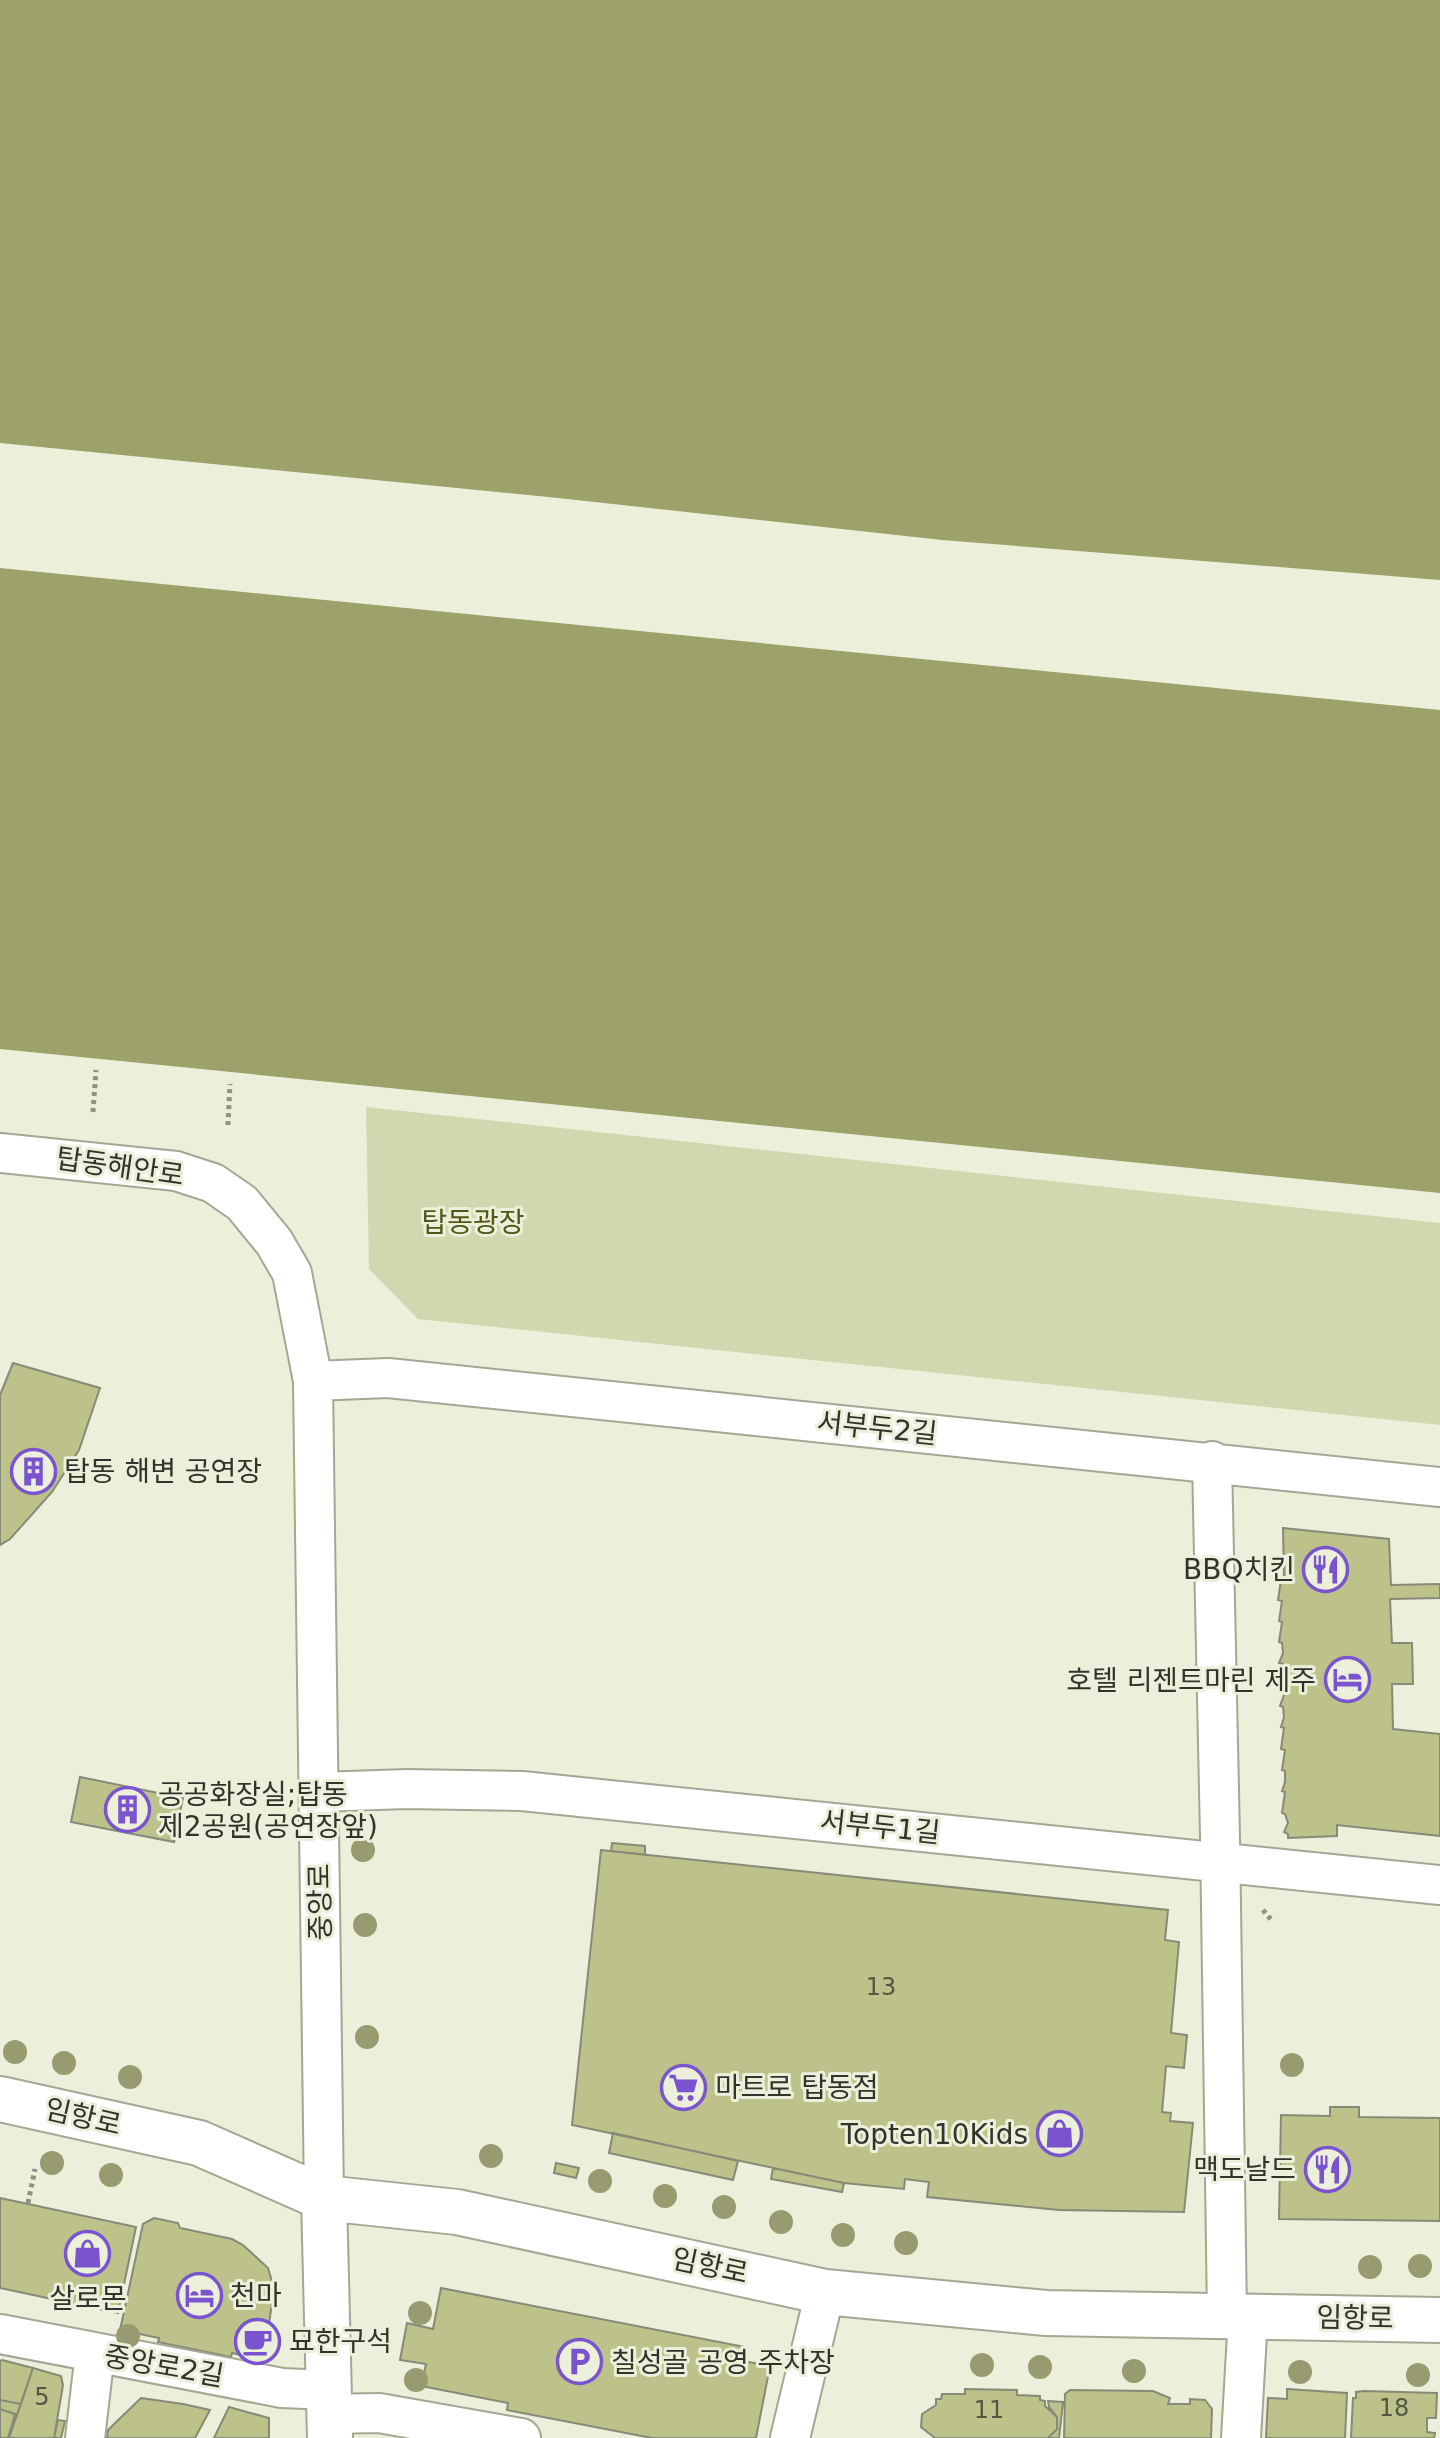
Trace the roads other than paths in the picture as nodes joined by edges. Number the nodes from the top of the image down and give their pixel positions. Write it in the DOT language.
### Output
graph roads {
  1 [pos="0,1153"];
  2 [pos="292,1273"];
  3 [pos="313,1381"];
  4 [pos="1212,1461"];
  5 [pos="1440,1487"];
  6 [pos="319,1792"];
  7 [pos="1221,1863"];
  8 [pos="1440,1885"];
  9 [pos="0,2099"];
  10 [pos="324,2198"];
  11 [pos="825,2292"];
  12 [pos="1237,2316"];
  13 [pos="1440,2320"];
  14 [pos="0,2334"];
  15 [pos="95,2353"];
  16 [pos="329,2414"];
  17 [pos="85,2438"];
  18 [pos="521,2438"];
  19 [pos="790,2438"];
  20 [pos="1241,2438"];
  1 -- 2 [label="street, 탑동해안로"];
  2 -- 3 [label="street, 중앙로"];
  3 -- 4 [label="street, 서부두2길"];
  3 -- 6 [label="street, 중앙로"];
  4 -- 5 [label="street, 서부두2길"];
  4 -- 7 [label="street"];
  6 -- 7 [label="street, 서부두1길"];
  6 -- 10 [label="street, 중앙로"];
  7 -- 8 [label="street, 서부두1길"];
  7 -- 12 [label="street"];
  9 -- 10 [label="main road, 임항로"];
  10 -- 11 [label="main road, 임항로"];
  10 -- 16 [label="main road, 중앙로"];
  11 -- 12 [label="main road, 임항로"];
  11 -- 19 [label="street"];
  12 -- 13 [label="main road, 임항로"];
  12 -- 20 [label="street"];
  14 -- 15 [label="street, 중앙로2길"];
  15 -- 16 [label="street, 중앙로2길"];
  15 -- 17 [label="street"];
  16 -- 18 [label="street, 중앙로2길"];
}
